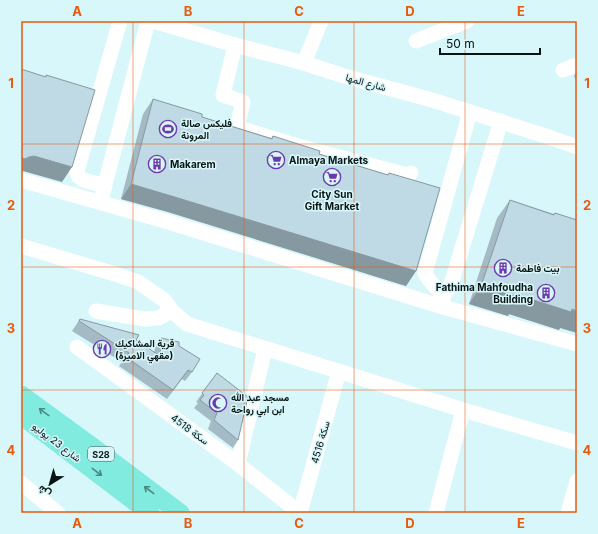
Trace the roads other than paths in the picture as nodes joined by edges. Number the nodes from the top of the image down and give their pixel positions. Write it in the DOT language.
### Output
graph roads {
  1 [pos="120,21"];
  2 [pos="148,21"];
  3 [pos="153,21"];
  4 [pos="321,21"];
  5 [pos="467,21"];
  6 [pos="416,41"];
  7 [pos="235,45"];
  8 [pos="304,64"];
  9 [pos="577,65"];
  10 [pos="563,70"];
  11 [pos="470,112"];
  12 [pos="501,122"];
  13 [pos="577,147"];
  14 [pos="411,173"];
  15 [pos="21,180"];
  16 [pos="105,186"];
  17 [pos="101,203"];
  18 [pos="21,246"];
  19 [pos="443,301"];
  20 [pos="96,310"];
  21 [pos="172,311"];
  22 [pos="577,344"];
  23 [pos="77,347"];
  24 [pos="265,348"];
  25 [pos="339,371"];
  26 [pos="21,396"];
  27 [pos="463,410"];
  28 [pos="21,415"];
  29 [pos="577,443"];
  30 [pos="238,464"];
  31 [pos="577,481"];
  32 [pos="21,483"];
  33 [pos="58,513"];
  34 [pos="150,513"];
  35 [pos="180,513"];
  36 [pos="300,513"];
  37 [pos="436,513"];
  38 [pos="568,513"];
  1 -- 16 [label="street"];
  2 -- 16 [label="street"];
  3 -- 7 [label="street, شارع المها"];
  4 -- 8 [label="street"];
  5 -- 6 [label="street"];
  7 -- 8 [label="street, شارع المها"];
  7 -- 14 [label="street"];
  8 -- 11 [label="street, شارع المها"];
  9 -- 10 [label="street"];
  11 -- 12 [label="street, شارع المها"];
  11 -- 19 [label="street"];
  12 -- 13 [label="street, شارع المها"];
  12 -- 19 [label="street"];
  15 -- 17 [label="street"];
  16 -- 17 [label="street"];
  17 -- 19 [label="street"];
  18 -- 21 [label="street"];
  19 -- 22 [label="street"];
  20 -- 21 [label="street"];
  21 -- 24 [label="street"];
  23 -- 30 [label="street, سكة 4518"];
  24 -- 25 [label="street"];
  24 -- 30 [label="street"];
  25 -- 27 [label="street"];
  25 -- 36 [label="street, سكة 4516"];
  35 -- 26 [label="main road, شارع 23 يوليو / S28, one-way"];
  27 -- 29 [label="street"];
  27 -- 37 [label="street"];
  28 -- 34 [label="main road, شارع 23 يوليو / S28, one-way"];
  30 -- 36 [label="street, سكة 4518"];
  31 -- 38 [label="street"];
  32 -- 33 [label="street"];
}
